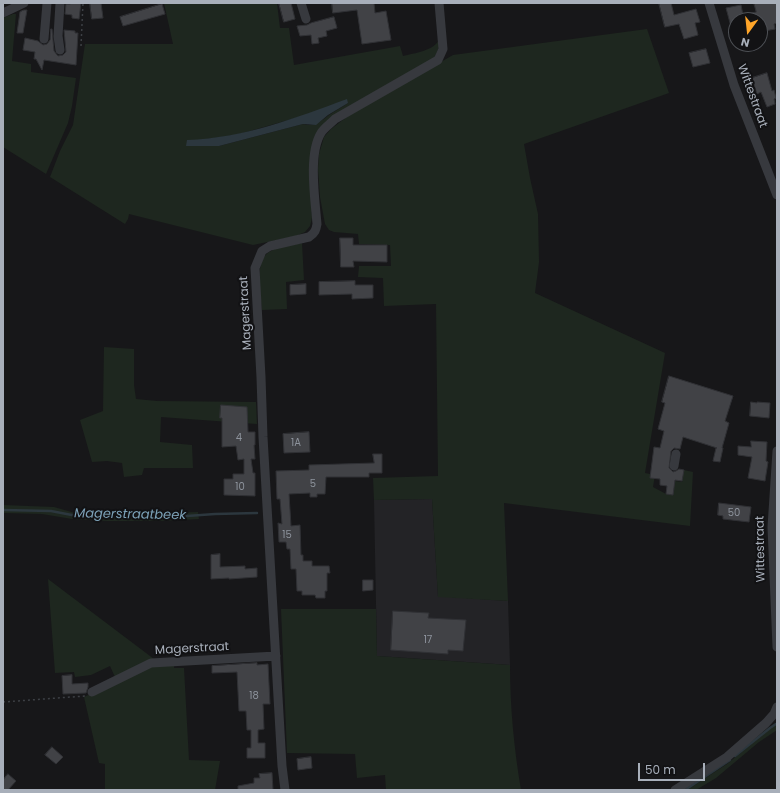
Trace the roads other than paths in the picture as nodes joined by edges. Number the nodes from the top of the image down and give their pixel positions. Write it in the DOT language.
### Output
graph roads {
  1 [pos="24,3"];
  2 [pos="46,3"];
  3 [pos="60,3"];
  4 [pos="301,3"];
  5 [pos="439,3"];
  6 [pos="709,3"];
  7 [pos="3,13"];
  8 [pos="306,19"];
  9 [pos="44,39"];
  10 [pos="60,50"];
  11 [pos="777,195"];
  12 [pos="777,451"];
  13 [pos="676,454"];
  14 [pos="674,466"];
  15 [pos="777,647"];
  16 [pos="276,656"];
  17 [pos="92,692"];
  18 [pos="776,712"];
  19 [pos="285,790"];
  20 [pos="675,790"];
  1 -- 7 [label="street"];
  2 -- 9 [label="street"];
  3 -- 10 [label="street"];
  4 -- 8 [label="street"];
  5 -- 16 [label="street, Magerstraat"];
  6 -- 11 [label="street, Wittestraat"];
  12 -- 15 [label="street, Wittestraat"];
  13 -- 14 [label="street"];
  16 -- 17 [label="street, Magerstraat"];
  16 -- 19 [label="street, Magerstraat"];
  18 -- 20 [label="street"];
}
